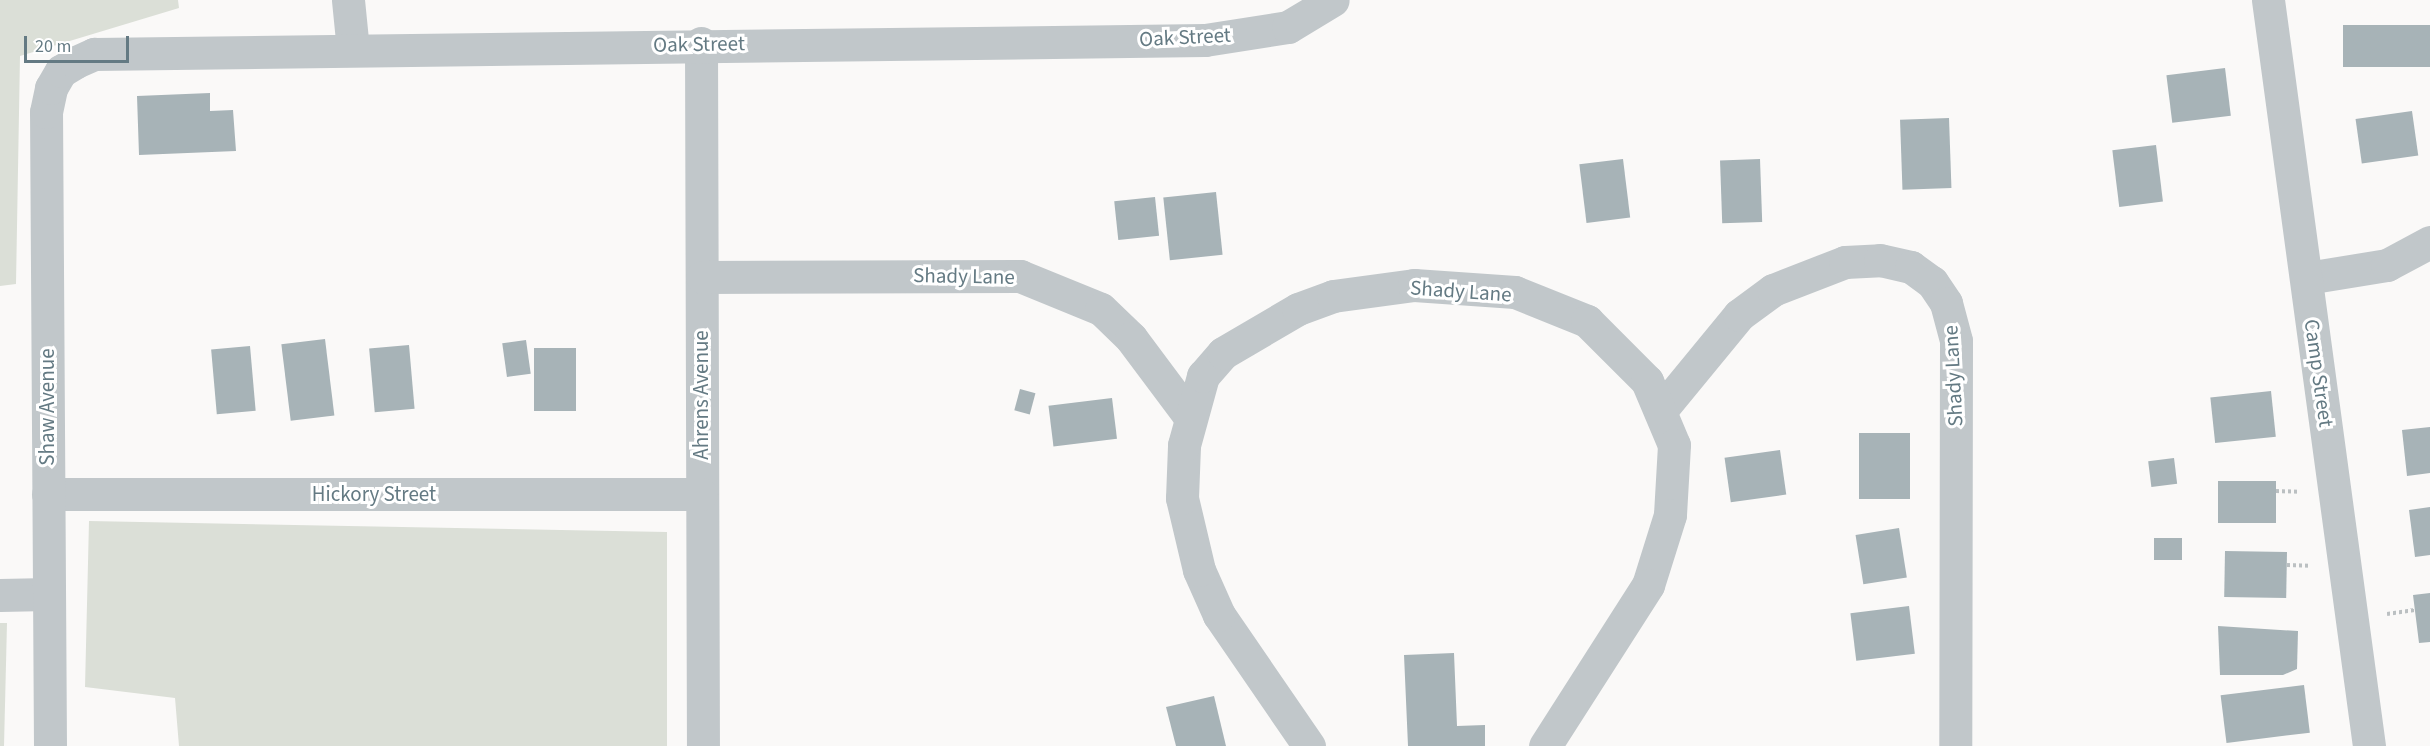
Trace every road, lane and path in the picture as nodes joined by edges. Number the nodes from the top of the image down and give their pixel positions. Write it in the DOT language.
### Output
graph roads {
  1 [pos="348,0"];
  2 [pos="1333,0"];
  3 [pos="2268,0"];
  4 [pos="701,43"];
  5 [pos="353,50"];
  6 [pos="61,71"];
  7 [pos="2430,242"];
  8 [pos="702,277"];
  9 [pos="2307,278"];
  10 [pos="1661,410"];
  11 [pos="1190,417"];
  12 [pos="2276,491"];
  13 [pos="2301,492"];
  14 [pos="48,494"];
  15 [pos="701,494"];
  16 [pos="2287,565"];
  17 [pos="2310,566"];
  18 [pos="48,594"];
  19 [pos="0,595"];
  20 [pos="2415,610"];
  21 [pos="2383,615"];
  22 [pos="50,746"];
  23 [pos="703,746"];
  24 [pos="1309,746"];
  25 [pos="1545,746"];
  26 [pos="1955,746"];
  27 [pos="2368,746"];
  1 -- 5 [label="street"];
  2 -- 4 [label="street, Oak Street"];
  3 -- 9 [label="street, Camp Street"];
  4 -- 5 [label="street, Oak Street"];
  4 -- 8 [label="street, Ahrens Avenue"];
  5 -- 6 [label="street, Oak Street"];
  6 -- 14 [label="street, Shaw Avenue"];
  7 -- 9 [label="street"];
  8 -- 11 [label="street, Shady Lane"];
  8 -- 15 [label="street, Ahrens Avenue"];
  9 -- 27 [label="street, Camp Street"];
  10 -- 11 [label="street, Shady Lane"];
  10 -- 25 [label="street"];
  10 -- 26 [label="street, Shady Lane"];
  11 -- 24 [label="street"];
  12 -- 13 [label="path"];
  14 -- 15 [label="street, Hickory Street"];
  14 -- 18 [label="street, Shaw Avenue"];
  15 -- 23 [label="street, Ahrens Avenue"];
  16 -- 17 [label="path"];
  18 -- 19 [label="street"];
  18 -- 22 [label="street, Shaw Avenue"];
  20 -- 21 [label="path"];
}
